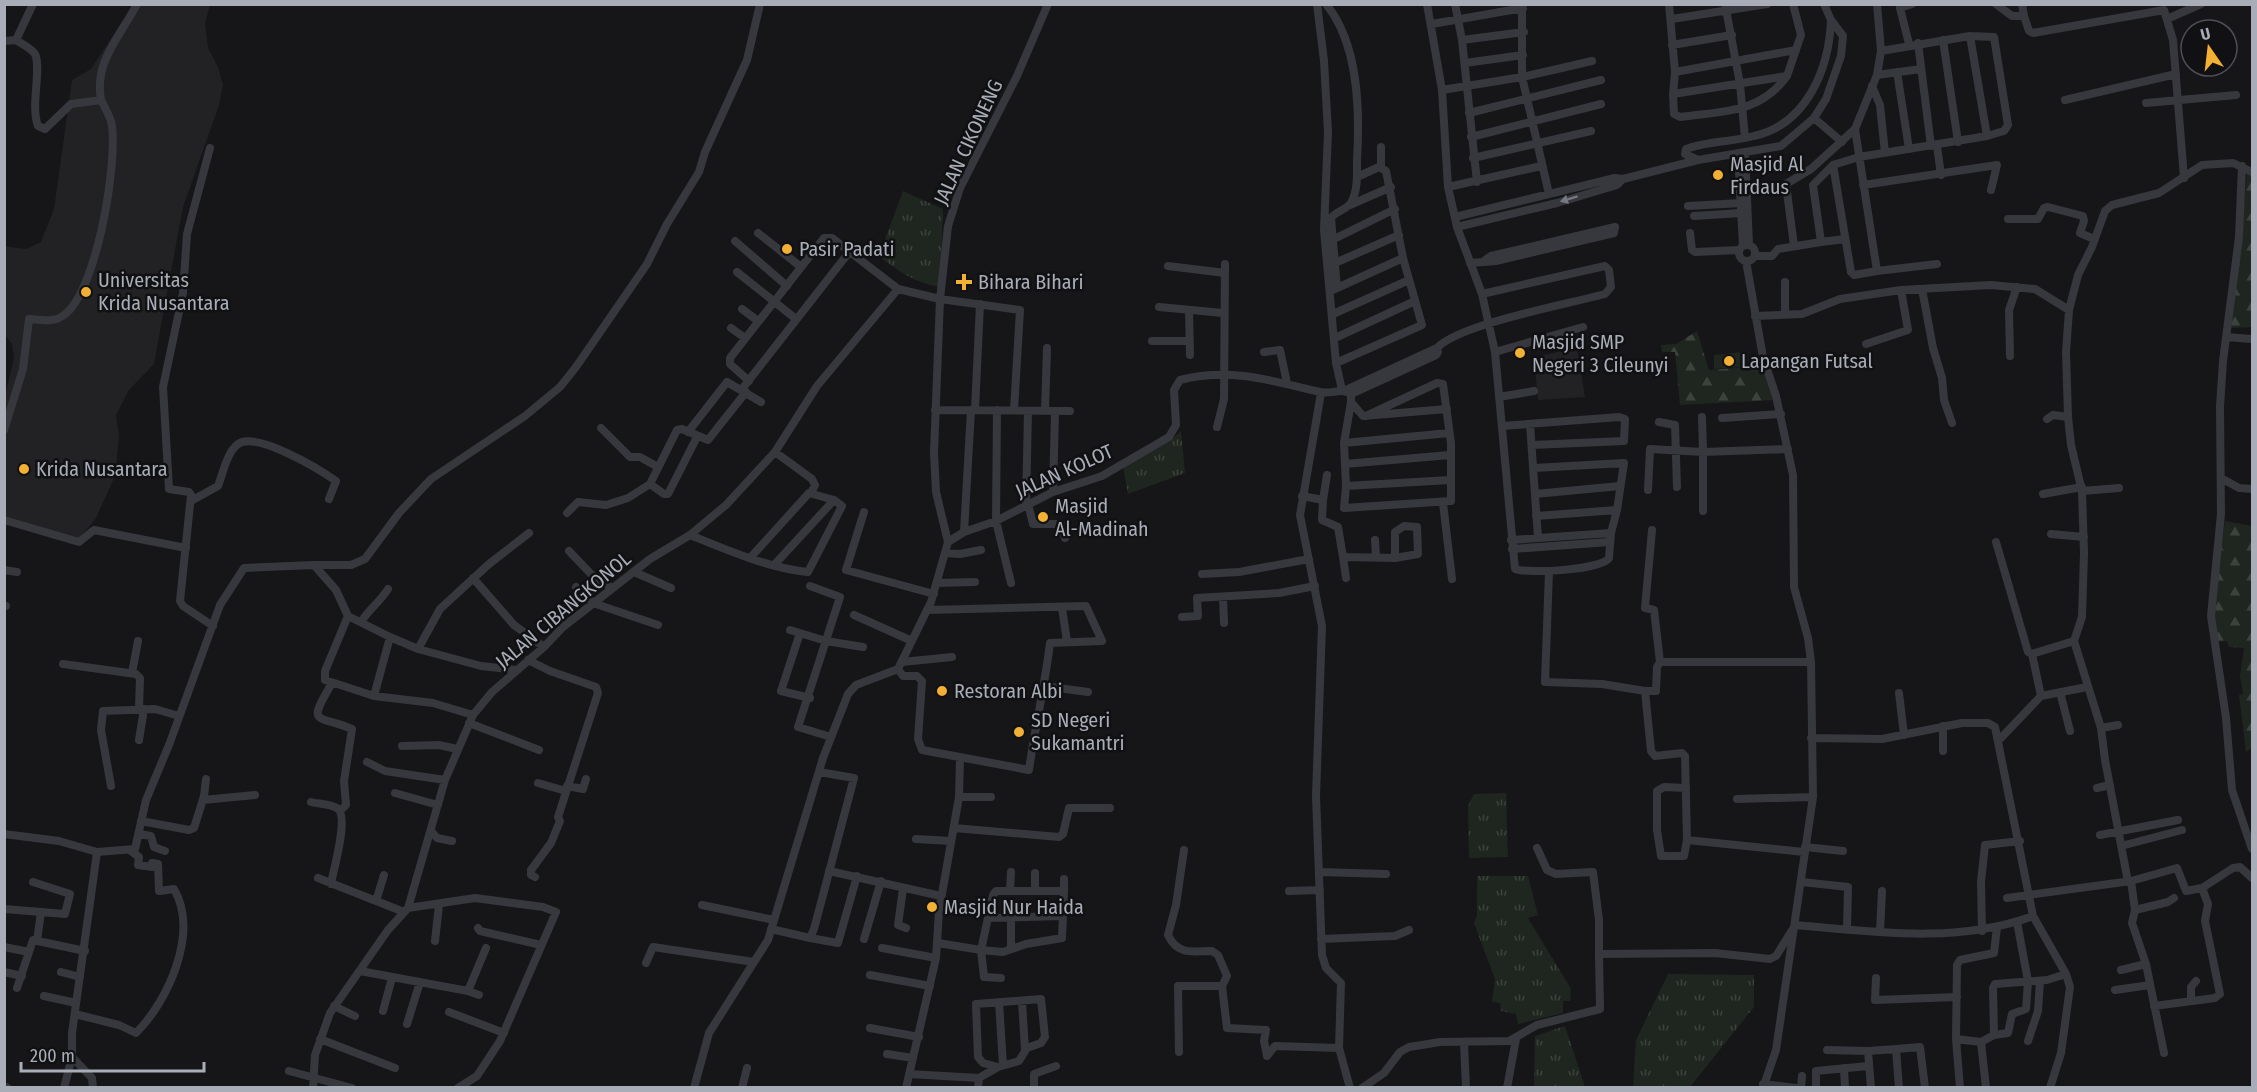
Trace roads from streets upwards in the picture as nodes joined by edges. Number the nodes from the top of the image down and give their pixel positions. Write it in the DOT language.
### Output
graph roads {
  1 [pos="33,4"];
  2 [pos="137,4"];
  3 [pos="760,4"];
  4 [pos="1317,4"];
  5 [pos="1326,4"];
  6 [pos="1427,4"];
  7 [pos="1455,4"];
  8 [pos="1669,4"];
  9 [pos="1767,4"];
  10 [pos="1793,4"];
  11 [pos="1824,4"];
  12 [pos="1877,4"];
  13 [pos="1912,4"];
  14 [pos="1996,4"];
  15 [pos="2022,4"];
  16 [pos="2201,4"];
  17 [pos="1046,6"];
  18 [pos="1522,6"];
  19 [pos="1900,6"];
  20 [pos="2163,7"];
  21 [pos="1726,8"];
  22 [pos="2024,16"];
  23 [pos="1458,18"];
  24 [pos="1672,19"];
  25 [pos="2167,19"];
  26 [pos="1831,20"];
  27 [pos="1432,24"];
  28 [pos="1524,32"];
  29 [pos="1732,36"];
  30 [pos="1970,36"];
  31 [pos="16,40"];
  32 [pos="1462,40"];
  33 [pos="1943,40"];
  34 [pos="4,41"];
  35 [pos="1909,44"];
  36 [pos="1918,44"];
  37 [pos="1672,45"];
  38 [pos="1796,50"];
  39 [pos="1881,51"];
  40 [pos="1522,55"];
  41 [pos="1736,60"];
  42 [pos="1592,61"];
  43 [pos="1465,63"];
  44 [pos="1921,69"];
  45 [pos="1675,72"];
  46 [pos="1897,72"];
  47 [pos="2176,74"];
  48 [pos="1877,75"];
  49 [pos="1787,76"];
  50 [pos="1522,77"];
  51 [pos="1601,80"];
  52 [pos="1740,84"];
  53 [pos="1467,86"];
  54 [pos="1872,86"];
  55 [pos="1442,90"];
  56 [pos="1673,94"];
  57 [pos="2236,94"];
  58 [pos="2177,99"];
  59 [pos="101,100"];
  60 [pos="1526,100"];
  61 [pos="2065,100"];
  62 [pos="2146,103"];
  63 [pos="1601,104"];
  64 [pos="1743,108"];
  65 [pos="1469,113"];
  66 [pos="1814,118"];
  67 [pos="1530,122"];
  68 [pos="1855,129"];
  69 [pos="1591,131"];
  70 [pos="1987,136"];
  71 [pos="1471,137"];
  72 [pos="1745,138"];
  73 [pos="1842,142"];
  74 [pos="1958,142"];
  75 [pos="1536,144"];
  76 [pos="1934,146"];
  77 [pos="1381,147"];
  78 [pos="210,148"];
  79 [pos="1909,149"];
  80 [pos="1742,153"];
  81 [pos="1885,153"];
  82 [pos="1859,157"];
  83 [pos="1473,158"];
  84 [pos="1698,160"];
  85 [pos="1833,165"];
  86 [pos="1541,166"];
  87 [pos="2242,166"];
  88 [pos="1382,167"];
  89 [pos="2253,172"];
  90 [pos="1941,175"];
  91 [pos="1357,177"];
  92 [pos="2184,178"];
  93 [pos="1623,179"];
  94 [pos="1477,182"];
  95 [pos="1863,185"];
  96 [pos="1391,187"];
  97 [pos="1448,187"];
  98 [pos="1991,190"];
  99 [pos="1549,194"];
  100 [pos="1741,203"];
  101 [pos="1349,206"];
  102 [pos="1688,206"];
  103 [pos="1395,209"];
  104 [pos="1741,213"];
  105 [pos="1694,216"];
  106 [pos="1455,217"];
  107 [pos="2008,219"];
  108 [pos="1457,228"];
  109 [pos="758,233"];
  110 [pos="1690,233"];
  111 [pos="1399,235"];
  112 [pos="1845,239"];
  113 [pos="2094,239"];
  114 [pos="1332,240"];
  115 [pos="735,241"];
  116 [pos="1821,242"];
  117 [pos="1794,246"];
  118 [pos="1744,247"];
  119 [pos="850,251"];
  120 [pos="1755,256"];
  121 [pos="1403,258"];
  122 [pos="1485,260"];
  123 [pos="1746,261"];
  124 [pos="1335,263"];
  125 [pos="1470,263"];
  126 [pos="1225,264"];
  127 [pos="1937,264"];
  128 [pos="1168,266"];
  129 [pos="801,267"];
  130 [pos="1877,271"];
  131 [pos="737,272"];
  132 [pos="1225,273"];
  133 [pos="1409,280"];
  134 [pos="1785,282"];
  135 [pos="787,286"];
  136 [pos="2018,287"];
  137 [pos="898,289"];
  138 [pos="1922,289"];
  139 [pos="1334,290"];
  140 [pos="1901,290"];
  141 [pos="1482,294"];
  142 [pos="940,299"];
  143 [pos="1415,301"];
  144 [pos="773,302"];
  145 [pos="980,304"];
  146 [pos="1158,307"];
  147 [pos="742,309"];
  148 [pos="2069,309"];
  149 [pos="1189,310"];
  150 [pos="1223,313"];
  151 [pos="1334,314"];
  152 [pos="1785,314"];
  153 [pos="1755,316"];
  154 [pos="796,319"];
  155 [pos="758,321"];
  156 [pos="1488,324"];
  157 [pos="1583,327"];
  158 [pos="731,328"];
  159 [pos="2226,337"];
  160 [pos="745,338"];
  161 [pos="1335,338"];
  162 [pos="2253,339"];
  163 [pos="1152,340"];
  164 [pos="1190,341"];
  165 [pos="1866,344"];
  166 [pos="1047,348"];
  167 [pos="1264,352"];
  168 [pos="1495,352"];
  169 [pos="1190,355"];
  170 [pos="2010,356"];
  171 [pos="1336,363"];
  172 [pos="1222,376"];
  173 [pos="749,381"];
  174 [pos="1287,382"];
  175 [pos="744,391"];
  176 [pos="1534,391"];
  177 [pos="1321,393"];
  178 [pos="1348,393"];
  179 [pos="1499,397"];
  180 [pos="761,402"];
  181 [pos="938,409"];
  182 [pos="1447,409"];
  183 [pos="973,410"];
  184 [pos="998,410"];
  185 [pos="1014,410"];
  186 [pos="1028,411"];
  187 [pos="1045,411"];
  188 [pos="1070,411"];
  189 [pos="1055,413"];
  190 [pos="1780,414"];
  191 [pos="1366,416"];
  192 [pos="1702,417"];
  193 [pos="2068,417"];
  194 [pos="1722,418"];
  195 [pos="2047,419"];
  196 [pos="1659,422"];
  197 [pos="1952,423"];
  198 [pos="1530,424"];
  199 [pos="1502,426"];
  200 [pos="1217,427"];
  201 [pos="601,428"];
  202 [pos="4,430"];
  203 [pos="688,432"];
  204 [pos="1449,433"];
  205 [pos="697,437"];
  206 [pos="1344,443"];
  207 [pos="1532,446"];
  208 [pos="1676,449"];
  209 [pos="1788,449"];
  210 [pos="775,452"];
  211 [pos="1703,452"];
  212 [pos="1450,455"];
  213 [pos="1346,464"];
  214 [pos="658,466"];
  215 [pos="1534,468"];
  216 [pos="1327,475"];
  217 [pos="2222,478"];
  218 [pos="1450,480"];
  219 [pos="650,484"];
  220 [pos="1346,486"];
  221 [pos="1620,486"];
  222 [pos="1677,487"];
  223 [pos="2120,488"];
  224 [pos="2082,489"];
  225 [pos="2253,489"];
  226 [pos="1648,490"];
  227 [pos="1053,492"];
  228 [pos="811,493"];
  229 [pos="1535,494"];
  230 [pos="2043,494"];
  231 [pos="1302,496"];
  232 [pos="329,499"];
  233 [pos="834,500"];
  234 [pos="1323,500"];
  235 [pos="191,501"];
  236 [pos="1443,502"];
  237 [pos="1027,505"];
  238 [pos="1617,510"];
  239 [pos="1703,511"];
  240 [pos="864,512"];
  241 [pos="567,513"];
  242 [pos="1536,516"];
  243 [pos="4,520"];
  244 [pos="996,520"];
  245 [pos="1652,530"];
  246 [pos="964,532"];
  247 [pos="529,533"];
  248 [pos="1611,533"];
  249 [pos="2051,534"];
  250 [pos="690,535"];
  251 [pos="2084,537"];
  252 [pos="1065,538"];
  253 [pos="1538,538"];
  254 [pos="1375,540"];
  255 [pos="948,542"];
  256 [pos="1609,542"];
  257 [pos="1996,542"];
  258 [pos="1512,545"];
  259 [pos="186,548"];
  260 [pos="981,550"];
  261 [pos="569,551"];
  262 [pos="945,553"];
  263 [pos="750,557"];
  264 [pos="1343,557"];
  265 [pos="1376,557"];
  266 [pos="1395,558"];
  267 [pos="1309,559"];
  268 [pos="775,564"];
  269 [pos="314,566"];
  270 [pos="4,570"];
  271 [pos="1549,571"];
  272 [pos="17,572"];
  273 [pos="634,572"];
  274 [pos="1202,574"];
  275 [pos="473,578"];
  276 [pos="1346,578"];
  277 [pos="1452,579"];
  278 [pos="975,582"];
  279 [pos="937,583"];
  280 [pos="1011,583"];
  281 [pos="810,586"];
  282 [pos="1315,586"];
  283 [pos="576,587"];
  284 [pos="612,588"];
  285 [pos="672,588"];
  286 [pos="388,589"];
  287 [pos="934,594"];
  288 [pos="1223,597"];
  289 [pos="593,603"];
  290 [pos="1062,608"];
  291 [pos="927,610"];
  292 [pos="854,615"];
  293 [pos="348,616"];
  294 [pos="1182,617"];
  295 [pos="361,622"];
  296 [pos="1224,623"];
  297 [pos="658,625"];
  298 [pos="213,626"];
  299 [pos="790,630"];
  300 [pos="800,633"];
  301 [pos="390,637"];
  302 [pos="138,640"];
  303 [pos="2074,640"];
  304 [pos="826,641"];
  305 [pos="912,641"];
  306 [pos="1067,641"];
  307 [pos="544,647"];
  308 [pos="864,647"];
  309 [pos="418,649"];
  310 [pos="2032,654"];
  311 [pos="952,657"];
  312 [pos="528,660"];
  313 [pos="1660,662"];
  314 [pos="1811,662"];
  315 [pos="63,664"];
  316 [pos="900,666"];
  317 [pos="516,670"];
  318 [pos="132,673"];
  319 [pos="332,682"];
  320 [pos="1044,686"];
  321 [pos="2087,687"];
  322 [pos="1645,691"];
  323 [pos="1088,692"];
  324 [pos="2060,692"];
  325 [pos="1899,693"];
  326 [pos="374,696"];
  327 [pos="2041,696"];
  328 [pos="810,698"];
  329 [pos="142,709"];
  330 [pos="473,715"];
  331 [pos="179,716"];
  332 [pos="469,723"];
  333 [pos="2118,725"];
  334 [pos="1942,726"];
  335 [pos="2101,728"];
  336 [pos="2070,731"];
  337 [pos="1904,735"];
  338 [pos="831,737"];
  339 [pos="1811,738"];
  340 [pos="2000,739"];
  341 [pos="139,740"];
  342 [pos="402,746"];
  343 [pos="457,749"];
  344 [pos="539,750"];
  345 [pos="1943,751"];
  346 [pos="960,758"];
  347 [pos="367,762"];
  348 [pos="819,772"];
  349 [pos="206,779"];
  350 [pos="586,779"];
  351 [pos="445,780"];
  352 [pos="538,783"];
  353 [pos="2110,785"];
  354 [pos="111,786"];
  355 [pos="567,788"];
  356 [pos="1686,788"];
  357 [pos="2097,788"];
  358 [pos="395,793"];
  359 [pos="255,795"];
  360 [pos="958,797"];
  361 [pos="991,797"];
  362 [pos="1813,797"];
  363 [pos="1737,799"];
  364 [pos="203,800"];
  365 [pos="311,802"];
  366 [pos="438,805"];
  367 [pos="1110,808"];
  368 [pos="340,811"];
  369 [pos="2178,820"];
  370 [pos="141,821"];
  371 [pos="954,828"];
  372 [pos="2182,830"];
  373 [pos="431,831"];
  374 [pos="2118,831"];
  375 [pos="4,834"];
  376 [pos="139,834"];
  377 [pos="2100,835"];
  378 [pos="916,839"];
  379 [pos="1687,840"];
  380 [pos="452,841"];
  381 [pos="951,841"];
  382 [pos="2020,841"];
  383 [pos="2121,846"];
  384 [pos="1537,848"];
  385 [pos="1805,849"];
  386 [pos="2253,849"];
  387 [pos="165,850"];
  388 [pos="1184,850"];
  389 [pos="131,851"];
  390 [pos="1843,851"];
  391 [pos="98,852"];
  392 [pos="829,871"];
  393 [pos="1011,872"];
  394 [pos="1320,872"];
  395 [pos="1035,873"];
  396 [pos="1386,874"];
  397 [pos="384,875"];
  398 [pos="857,876"];
  399 [pos="535,877"];
  400 [pos="318,878"];
  401 [pos="2253,878"];
  402 [pos="1064,879"];
  403 [pos="881,881"];
  404 [pos="33,882"];
  405 [pos="1802,882"];
  406 [pos="2130,882"];
  407 [pos="331,884"];
  408 [pos="2202,888"];
  409 [pos="903,889"];
  410 [pos="1320,890"];
  411 [pos="1010,891"];
  412 [pos="1035,891"];
  413 [pos="1064,891"];
  414 [pos="1289,891"];
  415 [pos="1882,891"];
  416 [pos="941,896"];
  417 [pos="2030,896"];
  418 [pos="2007,898"];
  419 [pos="2174,898"];
  420 [pos="376,901"];
  421 [pos="702,904"];
  422 [pos="439,905"];
  423 [pos="4,909"];
  424 [pos="406,910"];
  425 [pos="2135,910"];
  426 [pos="41,912"];
  427 [pos="1064,916"];
  428 [pos="2033,916"];
  429 [pos="988,918"];
  430 [pos="1011,918"];
  431 [pos="774,920"];
  432 [pos="2017,922"];
  433 [pos="1795,927"];
  434 [pos="1997,927"];
  435 [pos="478,928"];
  436 [pos="906,928"];
  437 [pos="771,929"];
  438 [pos="1847,929"];
  439 [pos="1409,930"];
  440 [pos="1982,931"];
  441 [pos="1880,932"];
  442 [pos="810,938"];
  443 [pos="864,939"];
  444 [pos="1321,939"];
  445 [pos="37,941"];
  446 [pos="435,941"];
  447 [pos="938,943"];
  448 [pos="541,945"];
  449 [pos="4,947"];
  450 [pos="486,948"];
  451 [pos="882,948"];
  452 [pos="1011,949"];
  453 [pos="981,950"];
  454 [pos="85,951"];
  455 [pos="29,952"];
  456 [pos="1599,954"];
  457 [pos="936,958"];
  458 [pos="754,962"];
  459 [pos="646,963"];
  460 [pos="2146,964"];
  461 [pos="2121,970"];
  462 [pos="360,971"];
  463 [pos="4,972"];
  464 [pos="61,972"];
  465 [pos="2066,974"];
  466 [pos="870,975"];
  467 [pos="22,976"];
  468 [pos="80,977"];
  469 [pos="392,978"];
  470 [pos="1001,978"];
  471 [pos="1876,978"];
  472 [pos="2028,981"];
  473 [pos="2040,981"];
  474 [pos="2196,981"];
  475 [pos="420,982"];
  476 [pos="2150,985"];
  477 [pos="930,986"];
  478 [pos="1222,986"];
  479 [pos="17,987"];
  480 [pos="2115,990"];
  481 [pos="468,991"];
  482 [pos="479,995"];
  483 [pos="44,996"];
  484 [pos="1956,997"];
  485 [pos="2191,1000"];
  486 [pos="1022,1001"];
  487 [pos="999,1002"];
  488 [pos="76,1003"];
  489 [pos="334,1006"];
  490 [pos="2154,1006"];
  491 [pos="383,1011"];
  492 [pos="449,1012"];
  493 [pos="75,1014"];
  494 [pos="355,1016"];
  495 [pos="407,1024"];
  496 [pos="870,1028"];
  497 [pos="504,1033"];
  498 [pos="1994,1035"];
  499 [pos="919,1037"];
  500 [pos="1516,1039"];
  501 [pos="1956,1039"];
  502 [pos="320,1040"];
  503 [pos="2028,1041"];
  504 [pos="1981,1042"];
  505 [pos="1464,1043"];
  506 [pos="1339,1048"];
  507 [pos="1896,1049"];
  508 [pos="1025,1050"];
  509 [pos="1827,1050"];
  510 [pos="1868,1051"];
  511 [pos="1179,1052"];
  512 [pos="2164,1053"];
  513 [pos="887,1054"];
  514 [pos="72,1057"];
  515 [pos="913,1058"];
  516 [pos="1000,1066"];
  517 [pos="1056,1066"];
  518 [pos="1868,1066"];
  519 [pos="395,1068"];
  520 [pos="747,1068"];
  521 [pos="1844,1068"];
  522 [pos="289,1071"];
  523 [pos="909,1074"];
  524 [pos="1802,1076"];
  525 [pos="979,1078"];
  526 [pos="313,1083"];
  527 [pos="1763,1086"];
  528 [pos="697,1087"];
  529 [pos="64,1088"];
  530 [pos="93,1088"];
  531 [pos="352,1088"];
  532 [pos="458,1088"];
  533 [pos="742,1088"];
  534 [pos="906,1088"];
  535 [pos="978,1088"];
  536 [pos="1034,1088"];
  537 [pos="1350,1088"];
  538 [pos="1362,1088"];
  539 [pos="1466,1088"];
  540 [pos="1508,1088"];
  541 [pos="1796,1088"];
  542 [pos="1801,1088"];
  543 [pos="1816,1088"];
  544 [pos="1845,1088"];
  545 [pos="1870,1088"];
  546 [pos="1899,1088"];
  547 [pos="1925,1088"];
  548 [pos="1960,1088"];
  549 [pos="1986,1088"];
  550 [pos="2050,1088"];
  1 -- 31 [label="street"];
  2 -- 59 [label="street"];
  3 -- 269 [label="street"];
  4 -- 139 [label="street"];
  5 -- 91 [label="street"];
  6 -- 27 [label="street"];
  7 -- 23 [label="street"];
  8 -- 24 [label="street"];
  9 -- 21 [label="street"];
  10 -- 38 [label="street"];
  11 -- 26 [label="street"];
  12 -- 39 [label="street"];
  13 -- 19 [label="street"];
  14 -- 22 [label="street"];
  15 -- 22 [label="street"];
  16 -- 25 [label="street"];
  17 -- 142 [label="street, JALAN CIKONENG"];
  18 -- 23 [label="street"];
  18 -- 28 [label="street"];
  19 -- 35 [label="street"];
  20 -- 22 [label="street"];
  20 -- 25 [label="street"];
  21 -- 24 [label="street"];
  21 -- 29 [label="street"];
  23 -- 27 [label="street"];
  23 -- 32 [label="street"];
  24 -- 37 [label="street"];
  25 -- 47 [label="street"];
  26 -- 66 [label="street"];
  26 -- 72 [label="street"];
  27 -- 55 [label="street"];
  28 -- 32 [label="street"];
  28 -- 40 [label="street"];
  29 -- 37 [label="street"];
  29 -- 41 [label="street"];
  30 -- 33 [label="street"];
  30 -- 70 [label="street"];
  30 -- 70 [label="street"];
  31 -- 34 [label="street"];
  31 -- 59 [label="street"];
  32 -- 43 [label="street"];
  33 -- 36 [label="street"];
  33 -- 74 [label="street"];
  35 -- 36 [label="street"];
  35 -- 39 [label="street"];
  36 -- 44 [label="street"];
  37 -- 45 [label="street"];
  38 -- 41 [label="street"];
  38 -- 49 [label="street"];
  39 -- 48 [label="street"];
  40 -- 43 [label="street"];
  40 -- 50 [label="street"];
  41 -- 45 [label="street"];
  41 -- 52 [label="street"];
  42 -- 50 [label="street"];
  43 -- 53 [label="street"];
  44 -- 46 [label="street"];
  44 -- 76 [label="street"];
  45 -- 56 [label="street"];
  46 -- 48 [label="street"];
  46 -- 79 [label="street"];
  47 -- 58 [label="street"];
  47 -- 61 [label="street"];
  48 -- 54 [label="street"];
  49 -- 52 [label="street"];
  49 -- 64 [label="street"];
  50 -- 53 [label="street"];
  50 -- 60 [label="street"];
  51 -- 60 [label="street"];
  52 -- 56 [label="street"];
  52 -- 64 [label="street"];
  53 -- 55 [label="street"];
  53 -- 65 [label="street"];
  54 -- 68 [label="street"];
  54 -- 81 [label="street"];
  55 -- 97 [label="street"];
  56 -- 64 [label="street"];
  57 -- 58 [label="street"];
  58 -- 62 [label="street"];
  58 -- 92 [label="street"];
  59 -- 202 [label="street"];
  60 -- 65 [label="street"];
  60 -- 67 [label="street"];
  63 -- 67 [label="street"];
  64 -- 72 [label="street"];
  65 -- 71 [label="street"];
  66 -- 73 [label="street"];
  66 -- 80 [label="street"];
  67 -- 71 [label="street"];
  67 -- 75 [label="street"];
  68 -- 73 [label="street"];
  68 -- 82 [label="street"];
  69 -- 75 [label="street"];
  70 -- 74 [label="street"];
  71 -- 83 [label="street"];
  72 -- 84 [label="street"];
  73 -- 117 [label="street"];
  74 -- 76 [label="street"];
  75 -- 83 [label="street"];
  75 -- 86 [label="street"];
  76 -- 79 [label="street"];
  76 -- 90 [label="street"];
  77 -- 88 [label="street"];
  78 -- 235 [label="street"];
  79 -- 81 [label="street"];
  80 -- 84 [label="street"];
  80 -- 100 [label="street"];
  80 -- 118 [label="street"];
  81 -- 82 [label="street"];
  82 -- 85 [label="street"];
  82 -- 95 [label="street"];
  83 -- 94 [label="street"];
  84 -- 93 [label="street"];
  85 -- 112 [label="street"];
  85 -- 116 [label="street"];
  86 -- 94 [label="street"];
  86 -- 99 [label="street"];
  87 -- 89 [label="street"];
  87 -- 92 [label="street"];
  87 -- 159 [label="street"];
  88 -- 91 [label="street"];
  88 -- 96 [label="street"];
  90 -- 95 [label="street"];
  90 -- 98 [label="street"];
  91 -- 101 [label="street"];
  92 -- 113 [label="street"];
  93 -- 99 [label="street"];
  93 -- 108 [label="street, one-way"];
  94 -- 97 [label="street"];
  95 -- 130 [label="street"];
  96 -- 101 [label="street"];
  96 -- 103 [label="street"];
  97 -- 106 [label="street"];
  99 -- 106 [label="street"];
  100 -- 102 [label="street"];
  100 -- 104 [label="street"];
  101 -- 114 [label="street"];
  103 -- 111 [label="street"];
  103 -- 114 [label="street"];
  104 -- 105 [label="street"];
  104 -- 118 [label="street"];
  106 -- 108 [label="street"];
  107 -- 113 [label="street"];
  108 -- 125 [label="street"];
  109 -- 129 [label="street"];
  110 -- 118 [label="street"];
  111 -- 121 [label="street"];
  111 -- 124 [label="street"];
  112 -- 116 [label="street"];
  112 -- 130 [label="street"];
  113 -- 148 [label="street"];
  114 -- 124 [label="street"];
  115 -- 135 [label="street"];
  116 -- 117 [label="street"];
  117 -- 120 [label="street"];
  118 -- 120 [label="street"];
  118 -- 123 [label="street"];
  119 -- 129 [label="street"];
  119 -- 137 [label="street"];
  119 -- 154 [label="street"];
  120 -- 123 [label="street"];
  121 -- 133 [label="street"];
  121 -- 139 [label="street"];
  122 -- 122 [label="street"];
  122 -- 125 [label="street"];
  123 -- 153 [label="street"];
  124 -- 139 [label="street"];
  125 -- 141 [label="street"];
  126 -- 132 [label="street"];
  127 -- 130 [label="street"];
  128 -- 132 [label="street"];
  129 -- 135 [label="street"];
  131 -- 144 [label="street"];
  132 -- 150 [label="street"];
  133 -- 143 [label="street"];
  133 -- 151 [label="street"];
  134 -- 152 [label="street"];
  135 -- 144 [label="street"];
  136 -- 138 [label="street"];
  136 -- 148 [label="street"];
  136 -- 170 [label="street"];
  137 -- 142 [label="street"];
  137 -- 210 [label="street, JALAN CIBANGKONOL"];
  138 -- 140 [label="street"];
  138 -- 197 [label="street"];
  139 -- 151 [label="street"];
  140 -- 152 [label="street"];
  140 -- 165 [label="street"];
  141 -- 156 [label="street"];
  141 -- 156 [label="street"];
  142 -- 145 [label="street"];
  142 -- 181 [label="street, JALAN CIKONENG"];
  143 -- 161 [label="street"];
  143 -- 171 [label="street"];
  144 -- 154 [label="street"];
  144 -- 155 [label="street"];
  145 -- 183 [label="street"];
  145 -- 185 [label="street"];
  146 -- 149 [label="street"];
  147 -- 155 [label="street"];
  148 -- 193 [label="street"];
  149 -- 150 [label="street"];
  149 -- 164 [label="street"];
  150 -- 172 [label="street"];
  151 -- 161 [label="street"];
  152 -- 153 [label="street"];
  153 -- 190 [label="street"];
  154 -- 173 [label="street"];
  155 -- 160 [label="street"];
  156 -- 168 [label="street"];
  156 -- 178 [label="street"];
  157 -- 168 [label="street"];
  158 -- 160 [label="street"];
  159 -- 162 [label="street"];
  159 -- 217 [label="street"];
  160 -- 173 [label="street"];
  161 -- 171 [label="street"];
  163 -- 164 [label="street"];
  164 -- 169 [label="street"];
  166 -- 187 [label="street"];
  167 -- 174 [label="street"];
  168 -- 179 [label="street"];
  171 -- 178 [label="street"];
  172 -- 174 [label="street, JALAN KOLOT"];
  172 -- 200 [label="street"];
  172 -- 227 [label="street, JALAN KOLOT"];
  173 -- 175 [label="street"];
  174 -- 177 [label="street, JALAN KOLOT"];
  175 -- 180 [label="street"];
  175 -- 203 [label="street"];
  175 -- 205 [label="street"];
  176 -- 179 [label="street"];
  177 -- 178 [label="street"];
  177 -- 231 [label="street"];
  178 -- 191 [label="street"];
  178 -- 206 [label="street"];
  179 -- 199 [label="street"];
  181 -- 183 [label="street"];
  181 -- 255 [label="street, JALAN CIKONENG"];
  182 -- 191 [label="street"];
  182 -- 191 [label="street"];
  182 -- 204 [label="street"];
  183 -- 184 [label="street"];
  183 -- 246 [label="street"];
  184 -- 185 [label="street"];
  184 -- 244 [label="street"];
  185 -- 186 [label="street"];
  186 -- 187 [label="street"];
  186 -- 237 [label="street"];
  187 -- 189 [label="street"];
  188 -- 189 [label="street"];
  189 -- 227 [label="street"];
  190 -- 194 [label="street"];
  190 -- 209 [label="street"];
  192 -- 211 [label="street"];
  193 -- 195 [label="street"];
  193 -- 224 [label="street"];
  196 -- 208 [label="street"];
  198 -- 199 [label="street"];
  198 -- 207 [label="street"];
  198 -- 207 [label="street"];
  199 -- 258 [label="street"];
  201 -- 214 [label="street"];
  203 -- 205 [label="street"];
  203 -- 214 [label="street"];
  204 -- 206 [label="street"];
  204 -- 212 [label="street"];
  205 -- 219 [label="street"];
  206 -- 213 [label="street"];
  207 -- 215 [label="street"];
  208 -- 211 [label="street"];
  208 -- 222 [label="street"];
  208 -- 226 [label="street"];
  209 -- 211 [label="street"];
  209 -- 314 [label="street"];
  210 -- 228 [label="street"];
  210 -- 250 [label="street, JALAN CIBANGKONOL"];
  211 -- 239 [label="street"];
  212 -- 213 [label="street"];
  212 -- 218 [label="street"];
  213 -- 220 [label="street"];
  214 -- 219 [label="street"];
  215 -- 221 [label="street"];
  215 -- 229 [label="street"];
  216 -- 234 [label="street"];
  217 -- 225 [label="street"];
  217 -- 386 [label="street"];
  218 -- 220 [label="street"];
  218 -- 236 [label="street"];
  219 -- 241 [label="street"];
  220 -- 236 [label="street"];
  221 -- 229 [label="street"];
  221 -- 238 [label="street"];
  223 -- 224 [label="street"];
  224 -- 230 [label="street"];
  224 -- 251 [label="street"];
  227 -- 237 [label="street, JALAN KOLOT"];
  228 -- 233 [label="street"];
  228 -- 263 [label="street"];
  229 -- 242 [label="street"];
  231 -- 234 [label="street"];
  231 -- 267 [label="street"];
  232 -- 235 [label="street"];
  233 -- 268 [label="street"];
  233 -- 268 [label="street"];
  234 -- 264 [label="street"];
  235 -- 259 [label="street"];
  236 -- 277 [label="street"];
  237 -- 244 [label="street, JALAN KOLOT"];
  237 -- 252 [label="street"];
  238 -- 242 [label="street"];
  238 -- 248 [label="street"];
  240 -- 287 [label="street"];
  242 -- 253 [label="street"];
  243 -- 259 [label="street"];
  244 -- 246 [label="street, JALAN KOLOT"];
  244 -- 280 [label="street"];
  245 -- 313 [label="street"];
  246 -- 255 [label="street, JALAN KOLOT"];
  247 -- 275 [label="street"];
  248 -- 253 [label="street"];
  248 -- 256 [label="street"];
  249 -- 251 [label="street"];
  250 -- 263 [label="street"];
  250 -- 273 [label="street, JALAN CIBANGKONOL"];
  251 -- 303 [label="street"];
  253 -- 258 [label="street"];
  254 -- 265 [label="street"];
  255 -- 262 [label="street"];
  256 -- 258 [label="street"];
  256 -- 271 [label="street"];
  257 -- 310 [label="street"];
  258 -- 271 [label="street"];
  259 -- 298 [label="street"];
  260 -- 262 [label="street"];
  261 -- 284 [label="street"];
  262 -- 279 [label="street"];
  263 -- 268 [label="street"];
  264 -- 265 [label="street"];
  264 -- 276 [label="street"];
  265 -- 266 [label="street"];
  266 -- 266 [label="street"];
  267 -- 274 [label="street"];
  267 -- 282 [label="street"];
  269 -- 293 [label="street"];
  269 -- 298 [label="street"];
  270 -- 272 [label="street"];
  271 -- 322 [label="street"];
  273 -- 284 [label="street, JALAN CIBANGKONOL"];
  273 -- 285 [label="street"];
  275 -- 307 [label="street"];
  275 -- 309 [label="street"];
  278 -- 279 [label="street"];
  279 -- 287 [label="street"];
  281 -- 304 [label="street"];
  282 -- 288 [label="street"];
  282 -- 394 [label="street"];
  283 -- 289 [label="street"];
  284 -- 289 [label="street, JALAN CIBANGKONOL"];
  286 -- 295 [label="street"];
  287 -- 291 [label="street"];
  288 -- 294 [label="street"];
  288 -- 296 [label="street"];
  289 -- 297 [label="street"];
  289 -- 307 [label="street, JALAN CIBANGKONOL"];
  290 -- 291 [label="street"];
  290 -- 306 [label="street"];
  290 -- 306 [label="street"];
  291 -- 305 [label="street"];
  292 -- 305 [label="street"];
  293 -- 295 [label="street"];
  293 -- 319 [label="street"];
  295 -- 301 [label="street"];
  298 -- 331 [label="street"];
  299 -- 300 [label="street"];
  300 -- 304 [label="street"];
  300 -- 328 [label="street"];
  301 -- 309 [label="street"];
  301 -- 326 [label="street"];
  302 -- 318 [label="street"];
  303 -- 310 [label="street"];
  303 -- 321 [label="street"];
  304 -- 308 [label="street"];
  304 -- 328 [label="street"];
  305 -- 316 [label="street"];
  306 -- 320 [label="street"];
  307 -- 312 [label="street, JALAN CIBANGKONOL"];
  309 -- 317 [label="street"];
  310 -- 327 [label="street"];
  311 -- 316 [label="street"];
  312 -- 317 [label="street, JALAN CIBANGKONOL"];
  312 -- 355 [label="street"];
  313 -- 314 [label="street"];
  313 -- 322 [label="street"];
  314 -- 339 [label="street"];
  315 -- 318 [label="street"];
  316 -- 338 [label="street"];
  316 -- 346 [label="street"];
  317 -- 330 [label="street, JALAN CIBANGKONOL"];
  318 -- 329 [label="street"];
  319 -- 326 [label="street"];
  319 -- 368 [label="street"];
  320 -- 323 [label="street"];
  320 -- 346 [label="street"];
  321 -- 324 [label="street"];
  321 -- 335 [label="street"];
  322 -- 356 [label="street"];
  324 -- 327 [label="street"];
  324 -- 336 [label="street"];
  325 -- 337 [label="street"];
  326 -- 330 [label="street"];
  327 -- 340 [label="street"];
  328 -- 338 [label="street"];
  329 -- 331 [label="street"];
  329 -- 341 [label="street"];
  329 -- 354 [label="street"];
  330 -- 332 [label="street, JALAN CIBANGKONOL"];
  331 -- 370 [label="street"];
  332 -- 343 [label="street, JALAN CIBANGKONOL"];
  332 -- 344 [label="street"];
  333 -- 335 [label="street"];
  334 -- 337 [label="street"];
  334 -- 340 [label="street"];
  334 -- 345 [label="street"];
  335 -- 353 [label="street"];
  337 -- 339 [label="street"];
  338 -- 348 [label="street"];
  339 -- 362 [label="street"];
  340 -- 382 [label="street"];
  342 -- 343 [label="street"];
  343 -- 351 [label="street, JALAN CIBANGKONOL"];
  346 -- 360 [label="street"];
  347 -- 351 [label="street"];
  348 -- 392 [label="street"];
  348 -- 431 [label="street"];
  349 -- 364 [label="street"];
  350 -- 355 [label="street"];
  351 -- 366 [label="street, JALAN CIBANGKONOL"];
  352 -- 355 [label="street"];
  353 -- 357 [label="street"];
  353 -- 374 [label="street"];
  355 -- 399 [label="street"];
  356 -- 379 [label="street"];
  356 -- 379 [label="street"];
  358 -- 366 [label="street"];
  359 -- 364 [label="street"];
  360 -- 361 [label="street"];
  360 -- 371 [label="street"];
  362 -- 363 [label="street"];
  362 -- 385 [label="street"];
  364 -- 370 [label="street"];
  365 -- 368 [label="street"];
  366 -- 373 [label="street, JALAN CIBANGKONOL"];
  367 -- 371 [label="street"];
  368 -- 407 [label="street"];
  369 -- 374 [label="street"];
  370 -- 376 [label="street"];
  371 -- 381 [label="street"];
  372 -- 383 [label="street"];
  373 -- 380 [label="street"];
  373 -- 424 [label="street, JALAN CIBANGKONOL"];
  374 -- 377 [label="street"];
  374 -- 383 [label="street"];
  375 -- 391 [label="street"];
  376 -- 387 [label="street"];
  376 -- 389 [label="street"];
  378 -- 381 [label="street"];
  379 -- 385 [label="street"];
  381 -- 416 [label="street"];
  382 -- 417 [label="street"];
  382 -- 440 [label="street"];
  383 -- 406 [label="street"];
  384 -- 456 [label="street"];
  385 -- 390 [label="street"];
  385 -- 405 [label="street"];
  388 -- 478 [label="street"];
  389 -- 391 [label="street"];
  389 -- 493 [label="street"];
  391 -- 454 [label="street"];
  392 -- 398 [label="street"];
  392 -- 442 [label="street"];
  393 -- 411 [label="street"];
  394 -- 396 [label="street"];
  394 -- 410 [label="street"];
  395 -- 412 [label="street"];
  397 -- 420 [label="street"];
  398 -- 403 [label="street"];
  398 -- 442 [label="street"];
  400 -- 407 [label="street"];
  401 -- 408 [label="street"];
  402 -- 413 [label="street"];
  403 -- 409 [label="street"];
  403 -- 443 [label="street"];
  404 -- 426 [label="street"];
  405 -- 433 [label="street"];
  405 -- 438 [label="street"];
  406 -- 408 [label="street"];
  406 -- 417 [label="street"];
  406 -- 425 [label="street"];
  407 -- 420 [label="street"];
  408 -- 485 [label="street"];
  409 -- 416 [label="street"];
  409 -- 436 [label="street"];
  410 -- 414 [label="street"];
  410 -- 444 [label="street"];
  411 -- 412 [label="street"];
  411 -- 429 [label="street"];
  412 -- 413 [label="street"];
  413 -- 427 [label="street"];
  415 -- 441 [label="street"];
  416 -- 447 [label="street"];
  417 -- 418 [label="street"];
  417 -- 428 [label="street"];
  419 -- 425 [label="street"];
  420 -- 424 [label="street"];
  421 -- 431 [label="street"];
  422 -- 424 [label="street"];
  422 -- 446 [label="street"];
  422 -- 448 [label="street"];
  423 -- 426 [label="street"];
  424 -- 462 [label="street, JALAN CIBANGKONOL"];
  425 -- 460 [label="street"];
  426 -- 445 [label="street"];
  427 -- 430 [label="street"];
  427 -- 452 [label="street"];
  428 -- 432 [label="street"];
  428 -- 465 [label="street"];
  429 -- 430 [label="street"];
  429 -- 453 [label="street"];
  430 -- 452 [label="street"];
  431 -- 437 [label="street"];
  432 -- 434 [label="street"];
  432 -- 472 [label="street"];
  433 -- 438 [label="street"];
  433 -- 456 [label="street"];
  433 -- 527 [label="street"];
  434 -- 440 [label="street"];
  434 -- 484 [label="street"];
  435 -- 448 [label="street"];
  437 -- 442 [label="street"];
  437 -- 458 [label="street"];
  438 -- 441 [label="street"];
  439 -- 444 [label="street"];
  440 -- 441 [label="street"];
  444 -- 506 [label="street"];
  445 -- 454 [label="street"];
  445 -- 455 [label="street"];
  447 -- 453 [label="street"];
  447 -- 457 [label="street"];
  448 -- 497 [label="street"];
  449 -- 455 [label="street"];
  450 -- 481 [label="street"];
  451 -- 457 [label="street"];
  452 -- 453 [label="street"];
  453 -- 470 [label="street"];
  454 -- 468 [label="street"];
  455 -- 467 [label="street"];
  456 -- 500 [label="street"];
  457 -- 477 [label="street"];
  458 -- 459 [label="street"];
  458 -- 528 [label="street"];
  460 -- 461 [label="street"];
  460 -- 476 [label="street"];
  462 -- 469 [label="street"];
  462 -- 489 [label="street, JALAN CIBANGKONOL"];
  463 -- 467 [label="street"];
  464 -- 468 [label="street"];
  465 -- 473 [label="street"];
  465 -- 550 [label="street"];
  466 -- 477 [label="street"];
  467 -- 479 [label="street"];
  468 -- 488 [label="street"];
  469 -- 475 [label="street"];
  469 -- 491 [label="street"];
  471 -- 484 [label="street"];
  472 -- 473 [label="street"];
  472 -- 498 [label="street"];
  472 -- 498 [label="street"];
  473 -- 503 [label="street"];
  474 -- 485 [label="street"];
  475 -- 481 [label="street"];
  475 -- 495 [label="street"];
  476 -- 480 [label="street"];
  476 -- 490 [label="street"];
  477 -- 499 [label="street"];
  478 -- 506 [label="street"];
  478 -- 511 [label="street"];
  481 -- 482 [label="street"];
  483 -- 488 [label="street"];
  484 -- 501 [label="street"];
  485 -- 490 [label="street"];
  486 -- 487 [label="street"];
  486 -- 508 [label="street"];
  486 -- 508 [label="street"];
  487 -- 516 [label="street"];
  487 -- 516 [label="street"];
  488 -- 493 [label="street"];
  489 -- 494 [label="street"];
  489 -- 502 [label="street, JALAN CIBANGKONOL"];
  490 -- 512 [label="street"];
  492 -- 497 [label="street"];
  493 -- 514 [label="street"];
  496 -- 499 [label="street"];
  497 -- 532 [label="street"];
  498 -- 504 [label="street"];
  499 -- 515 [label="street"];
  500 -- 505 [label="street"];
  500 -- 540 [label="street"];
  501 -- 504 [label="street"];
  501 -- 548 [label="street"];
  502 -- 519 [label="street"];
  502 -- 526 [label="street, JALAN CIBANGKONOL"];
  504 -- 549 [label="street"];
  505 -- 538 [label="street"];
  505 -- 539 [label="street"];
  506 -- 537 [label="street"];
  507 -- 510 [label="street"];
  507 -- 546 [label="street"];
  507 -- 547 [label="street"];
  508 -- 516 [label="street"];
  509 -- 510 [label="street"];
  510 -- 518 [label="street"];
  513 -- 515 [label="street"];
  514 -- 529 [label="street"];
  514 -- 530 [label="street"];
  515 -- 523 [label="street"];
  516 -- 525 [label="street"];
  517 -- 536 [label="street"];
  518 -- 521 [label="street"];
  518 -- 545 [label="street"];
  520 -- 533 [label="street"];
  521 -- 543 [label="street"];
  521 -- 544 [label="street"];
  522 -- 526 [label="street"];
  523 -- 525 [label="street"];
  523 -- 534 [label="street"];
  524 -- 542 [label="street"];
  525 -- 535 [label="street"];
  526 -- 531 [label="street"];
  527 -- 541 [label="street"];
}
